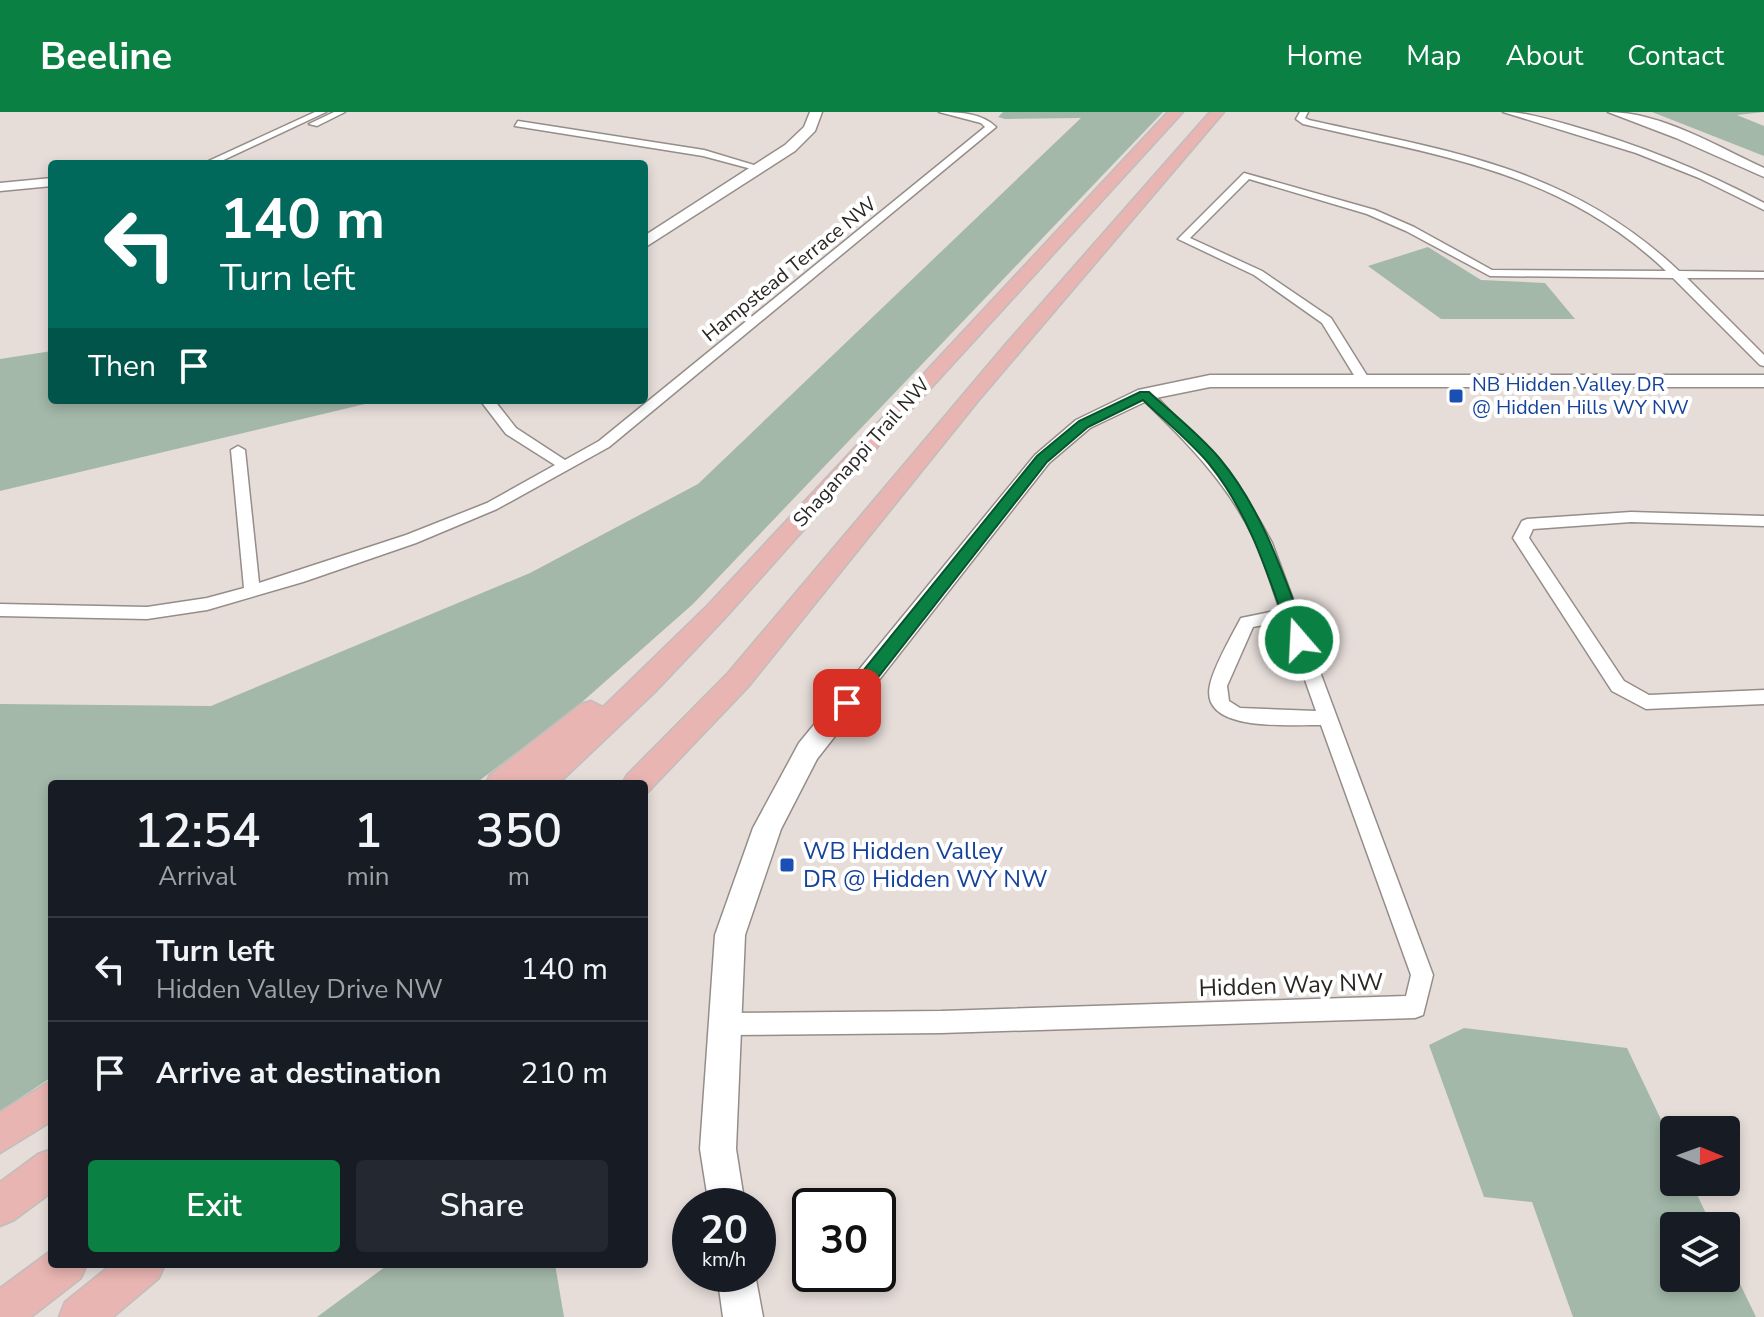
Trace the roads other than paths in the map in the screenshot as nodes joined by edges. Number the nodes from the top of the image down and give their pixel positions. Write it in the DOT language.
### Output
graph roads {
  1 [pos="322,112"];
  2 [pos="341,112"];
  3 [pos="816,112"];
  4 [pos="943,112"];
  5 [pos="1176,112"];
  6 [pos="1217,112"];
  7 [pos="1235,112"];
  8 [pos="1304,112"];
  9 [pos="1507,112"];
  10 [pos="1614,112"];
  11 [pos="1643,112"];
  12 [pos="518,124"];
  13 [pos="216,160"];
  14 [pos="237,160"];
  15 [pos="1764,160"];
  16 [pos="1175,161"];
  17 [pos="759,168"];
  18 [pos="48,173"];
  19 [pos="1764,173"];
  20 [pos="0,178"];
  21 [pos="48,182"];
  22 [pos="0,187"];
  23 [pos="1764,207"];
  24 [pos="695,209"];
  25 [pos="648,232"];
  26 [pos="648,240"];
  27 [pos="1675,275"];
  28 [pos="1764,275"];
  29 [pos="1764,362"];
  30 [pos="1764,381"];
  31 [pos="1365,382"];
  32 [pos="1145,394"];
  33 [pos="489,404"];
  34 [pos="238,450"];
  35 [pos="566,466"];
  36 [pos="1764,521"];
  37 [pos="252,592"];
  38 [pos="0,610"];
  39 [pos="716,612"];
  40 [pos="1291,614"];
  41 [pos="1764,697"];
  42 [pos="1325,718"];
  43 [pos="682,743"];
  44 [pos="505,780"];
  45 [pos="542,780"];
  46 [pos="641,780"];
  47 [pos="648,781"];
  48 [pos="725,1024"];
  49 [pos="48,1102"];
  50 [pos="0,1134"];
  51 [pos="48,1171"];
  52 [pos="724,1188"];
  53 [pos="0,1206"];
  54 [pos="62,1268"];
  55 [pos="140,1268"];
  56 [pos="739,1292"];
  57 [pos="0,1314"];
  58 [pos="80,1317"];
  59 [pos="743,1317"];
  1 -- 13 [label="street"];
  2 -- 14 [label="street"];
  3 -- 17 [label="street"];
  4 -- 35 [label="street, Hampstead Terrace NW"];
  5 -- 39 [label="main road, Shaganappi Trail NW"];
  6 -- 16 [label="main road, Shaganappi Trail NW"];
  7 -- 16 [label="main road"];
  8 -- 27 [label="street"];
  9 -- 23 [label="street"];
  10 -- 19 [label="street"];
  11 -- 15 [label="street"];
  12 -- 17 [label="street"];
  16 -- 43 [label="main road, Shaganappi Trail NW"];
  17 -- 24 [label="street"];
  18 -- 20 [label="street"];
  21 -- 22 [label="street"];
  24 -- 25 [label="street"];
  24 -- 26 [label="street"];
  27 -- 28 [label="street"];
  27 -- 29 [label="street"];
  27 -- 31 [label="street"];
  30 -- 31 [label="street"];
  31 -- 32 [label="street"];
  32 -- 40 [label="street, Hidden Way NW"];
  32 -- 48 [label="street"];
  33 -- 35 [label="street"];
  34 -- 37 [label="street"];
  35 -- 37 [label="street"];
  36 -- 41 [label="street"];
  37 -- 38 [label="street"];
  39 -- 44 [label="main road"];
  39 -- 45 [label="main road, Shaganappi Trail NW"];
  40 -- 42 [label="street, Hidden Way NW"];
  40 -- 42 [label="street"];
  42 -- 48 [label="street, Hidden Way NW"];
  43 -- 46 [label="main road, Shaganappi Trail NW"];
  43 -- 47 [label="main road"];
  48 -- 52 [label="street"];
  49 -- 50 [label="main road"];
  51 -- 53 [label="main road"];
  54 -- 57 [label="main road"];
  55 -- 58 [label="main road"];
  56 -- 59 [label="street"];
}
